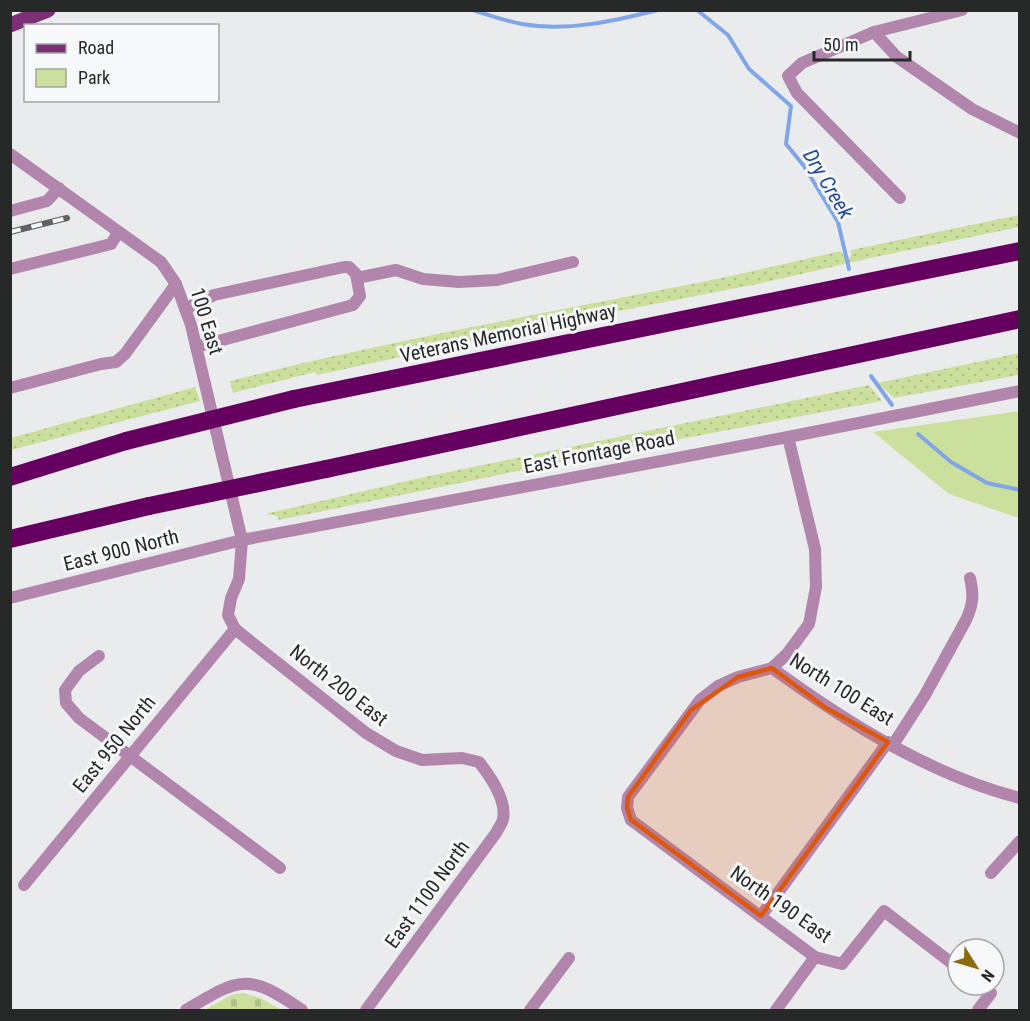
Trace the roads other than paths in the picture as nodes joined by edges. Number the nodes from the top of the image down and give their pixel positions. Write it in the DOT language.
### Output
graph roads {
  1 [pos="48,10"];
  2 [pos="962,10"];
  3 [pos="10,25"];
  4 [pos="874,32"];
  5 [pos="1020,133"];
  6 [pos="10,153"];
  7 [pos="59,188"];
  8 [pos="900,198"];
  9 [pos="10,211"];
  10 [pos="118,233"];
  11 [pos="1020,251"];
  12 [pos="573,262"];
  13 [pos="10,269"];
  14 [pos="357,279"];
  15 [pos="176,284"];
  16 [pos="185,309"];
  17 [pos="1020,319"];
  18 [pos="196,347"];
  19 [pos="10,388"];
  20 [pos="1020,391"];
  21 [pos="788,437"];
  22 [pos="10,477"];
  23 [pos="10,539"];
  24 [pos="242,540"];
  25 [pos="970,579"];
  26 [pos="10,598"];
  27 [pos="235,629"];
  28 [pos="99,657"];
  29 [pos="772,668"];
  30 [pos="891,743"];
  31 [pos="129,757"];
  32 [pos="499,795"];
  33 [pos="1020,798"];
  34 [pos="1020,842"];
  35 [pos="280,868"];
  36 [pos="991,873"];
  37 [pos="24,885"];
  38 [pos="761,916"];
  39 [pos="815,957"];
  40 [pos="569,958"];
  41 [pos="946,959"];
  42 [pos="988,997"];
  43 [pos="186,1011"];
  44 [pos="302,1011"];
  45 [pos="366,1011"];
  46 [pos="530,1011"];
  47 [pos="776,1011"];
  48 [pos="978,1011"];
  1 -- 3 [label="main road"];
  2 -- 4 [label="street"];
  4 -- 5 [label="street"];
  4 -- 8 [label="street"];
  6 -- 7 [label="street, 100 East"];
  7 -- 9 [label="street"];
  7 -- 10 [label="street, 100 East"];
  10 -- 13 [label="street"];
  10 -- 15 [label="street, 100 East"];
  11 -- 22 [label="highway, Veterans Memorial Highway, bridge"];
  12 -- 14 [label="street"];
  14 -- 16 [label="street"];
  14 -- 18 [label="street"];
  15 -- 16 [label="street, 100 East"];
  15 -- 19 [label="street"];
  16 -- 18 [label="street, 100 East"];
  17 -- 23 [label="highway, bridge"];
  18 -- 24 [label="street, 100 East"];
  20 -- 21 [label="street, East Frontage Road"];
  21 -- 24 [label="street, East Frontage Road"];
  21 -- 29 [label="street, North 100 East"];
  24 -- 26 [label="street, East 900 North"];
  24 -- 27 [label="street"];
  25 -- 30 [label="street"];
  27 -- 31 [label="street, East 950 North"];
  27 -- 32 [label="street, North 200 East"];
  28 -- 31 [label="street"];
  29 -- 30 [label="street, North 100 East"];
  29 -- 38 [label="street, North 190 East"];
  30 -- 33 [label="street, North 100 East"];
  30 -- 38 [label="street"];
  31 -- 35 [label="street"];
  31 -- 37 [label="street, East 950 North"];
  32 -- 45 [label="street, East 1100 North"];
  34 -- 36 [label="street"];
  38 -- 39 [label="street, North 190 East"];
  39 -- 41 [label="street, North 190 East"];
  39 -- 47 [label="street"];
  40 -- 46 [label="street"];
  42 -- 48 [label="street"];
  43 -- 44 [label="street"];
}
